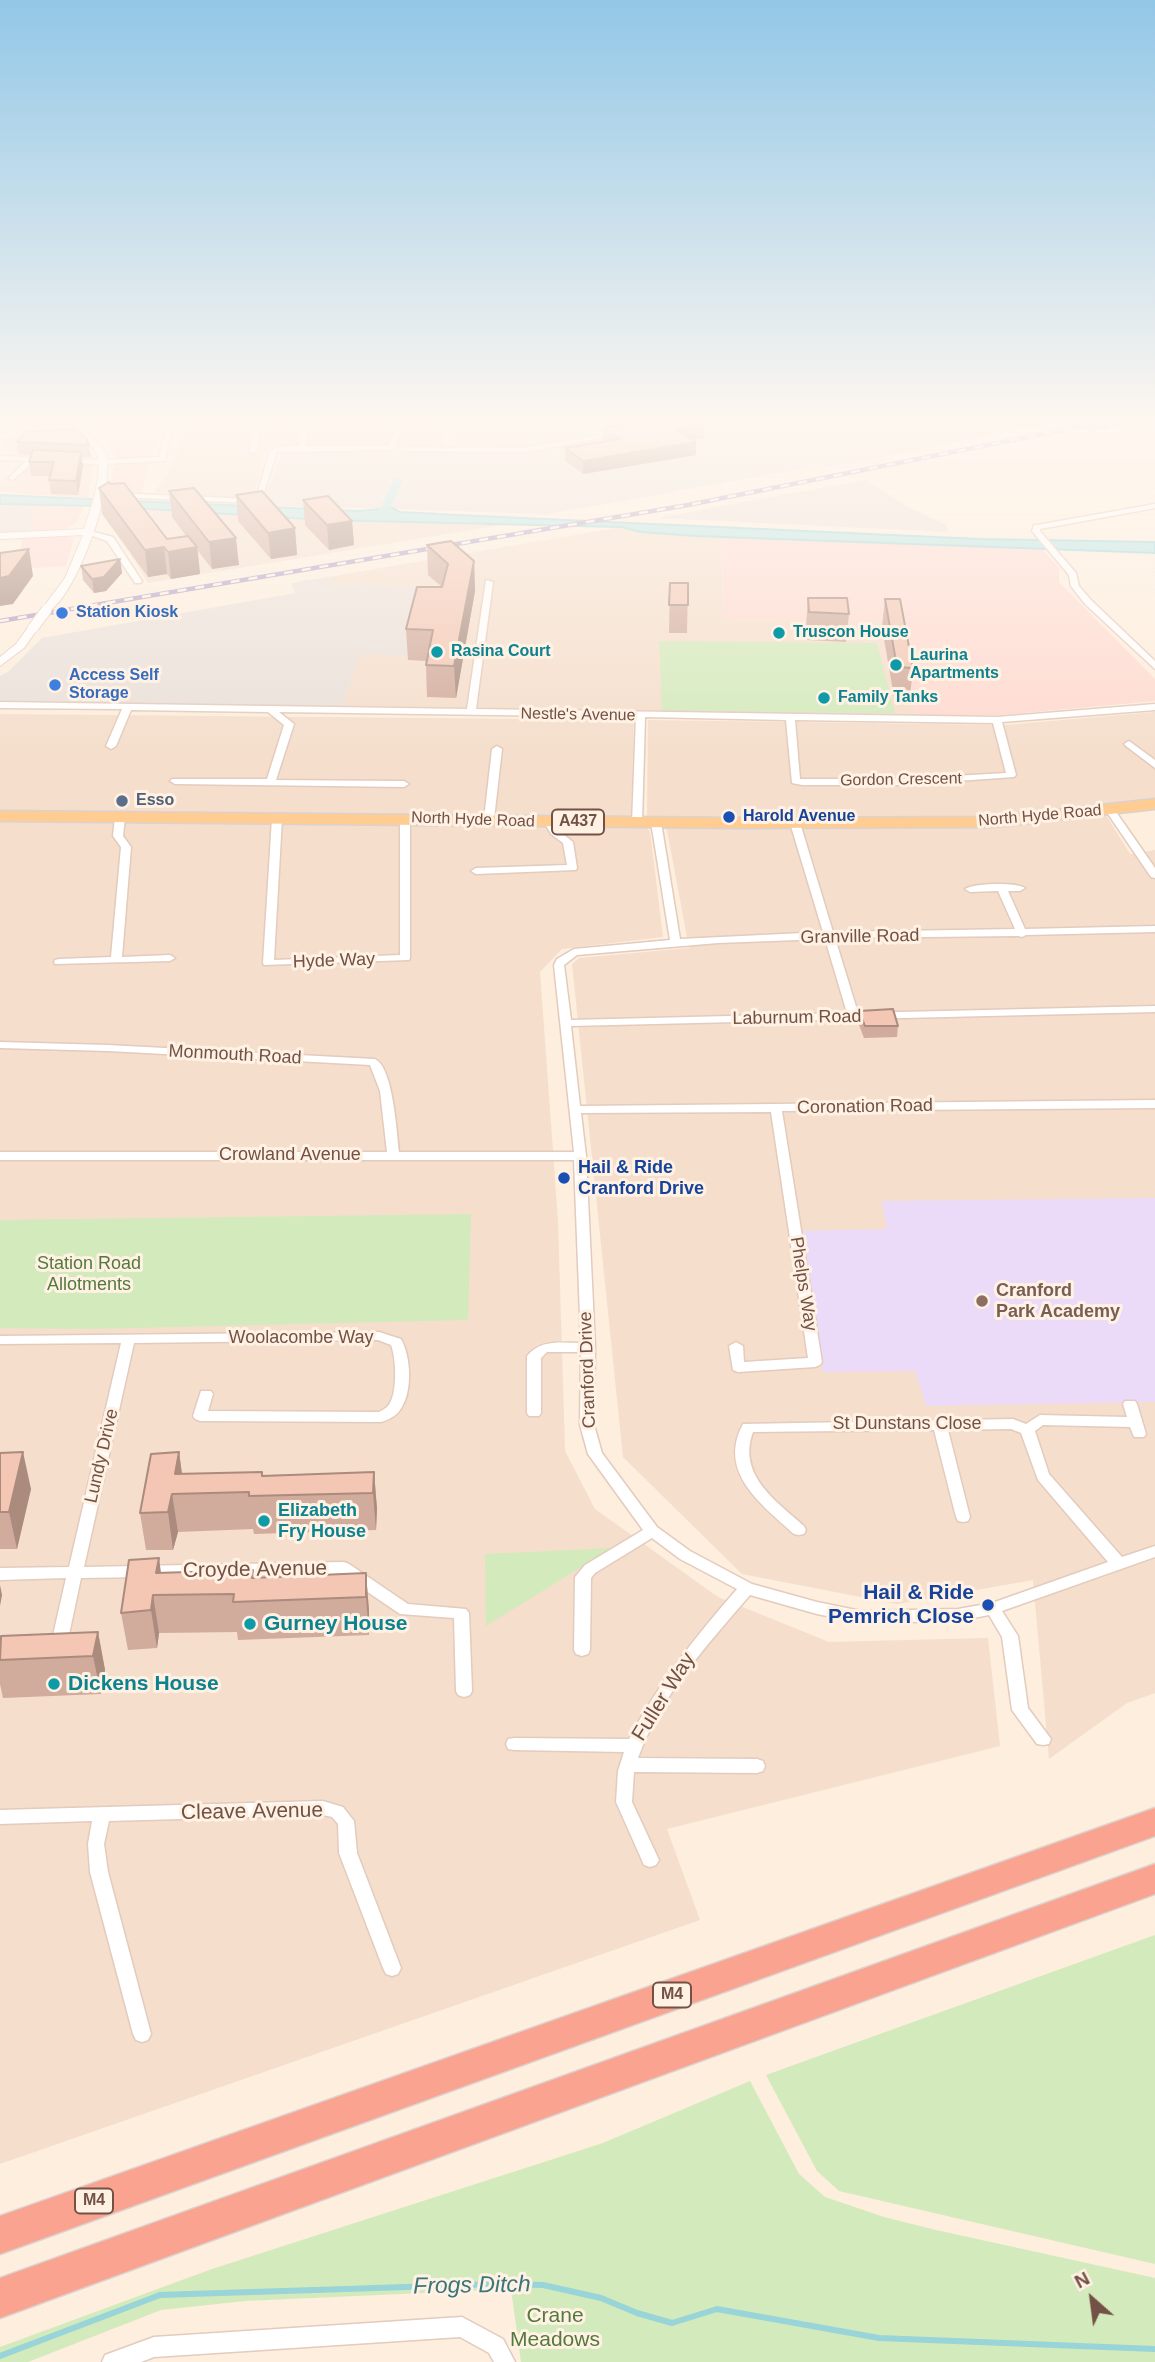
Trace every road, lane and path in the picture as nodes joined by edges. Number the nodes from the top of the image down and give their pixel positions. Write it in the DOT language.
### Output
graph roads {
  1 [pos="77,533"];
  2 [pos="90,533"];
  3 [pos="95,533"];
  4 [pos="1038,533"];
  5 [pos="8,540"];
  6 [pos="112,543"];
  7 [pos="85,545"];
  8 [pos="138,581"];
  9 [pos="489,582"];
  10 [pos="0,663"];
  11 [pos="1155,666"];
  12 [pos="0,705"];
  13 [pos="1155,707"];
  14 [pos="127,708"];
  15 [pos="270,709"];
  16 [pos="324,711"];
  17 [pos="471,713"];
  18 [pos="641,716"];
  19 [pos="790,718"];
  20 [pos="997,720"];
  21 [pos="289,724"];
  22 [pos="1129,744"];
  23 [pos="111,746"];
  24 [pos="497,749"];
  25 [pos="1155,765"];
  26 [pos="175,781"];
  27 [pos="271,782"];
  28 [pos="404,784"];
  29 [pos="1155,804"];
  30 [pos="1111,811"];
  31 [pos="0,816"];
  32 [pos="120,817"];
  33 [pos="277,818"];
  34 [pos="405,818"];
  35 [pos="489,819"];
  36 [pos="549,822"];
  37 [pos="637,822"];
  38 [pos="656,822"];
  39 [pos="795,823"];
  40 [pos="476,871"];
  41 [pos="1155,875"];
  42 [pos="1002,888"];
  43 [pos="1020,888"];
  44 [pos="970,889"];
  45 [pos="1155,929"];
  46 [pos="1023,934"];
  47 [pos="828,937"];
  48 [pos="675,941"];
  49 [pos="567,956"];
  50 [pos="170,958"];
  51 [pos="116,959"];
  52 [pos="59,962"];
  53 [pos="1155,1009"];
  54 [pos="855,1017"];
  55 [pos="565,1023"];
  56 [pos="0,1045"];
  57 [pos="1155,1104"];
  58 [pos="776,1108"];
  59 [pos="576,1110"];
  60 [pos="393,1155"];
  61 [pos="0,1156"];
  62 [pos="580,1156"];
  63 [pos="0,1340"];
  64 [pos="128,1340"];
  65 [pos="736,1346"];
  66 [pos="588,1347"];
  67 [pos="206,1394"];
  68 [pos="1130,1404"];
  69 [pos="534,1413"];
  70 [pos="940,1424"];
  71 [pos="1027,1430"];
  72 [pos="963,1517"];
  73 [pos="652,1531"];
  74 [pos="799,1531"];
  75 [pos="1155,1551"];
  76 [pos="1119,1564"];
  77 [pos="74,1573"];
  78 [pos="0,1574"];
  79 [pos="747,1588"];
  80 [pos="993,1608"];
  81 [pos="59,1644"];
  82 [pos="582,1650"];
  83 [pos="464,1691"];
  84 [pos="1043,1739"];
  85 [pos="514,1744"];
  86 [pos="632,1746"];
  87 [pos="628,1765"];
  88 [pos="757,1766"];
  89 [pos="102,1816"];
  90 [pos="0,1817"];
  91 [pos="1155,1822"];
  92 [pos="650,1860"];
  93 [pos="1155,1879"];
  94 [pos="392,1968"];
  95 [pos="142,2034"];
  96 [pos="0,2235"];
  97 [pos="0,2298"];
  98 [pos="112,2362"];
  99 [pos="505,2362"];
  1 -- 5 [label="street"];
  2 -- 7 [label="street"];
  3 -- 6 [label="street"];
  4 -- 11 [label="street"];
  6 -- 7 [label="street"];
  6 -- 8 [label="street"];
  7 -- 10 [label="street, bridge"];
  9 -- 17 [label="street"];
  12 -- 14 [label="street, Nestle's Avenue"];
  13 -- 20 [label="street, Nestle's Avenue"];
  14 -- 15 [label="street, Nestle's Avenue"];
  14 -- 23 [label="street"];
  15 -- 16 [label="street, Nestle's Avenue"];
  15 -- 21 [label="street"];
  16 -- 17 [label="street, Nestle's Avenue"];
  16 -- 21 [label="street"];
  17 -- 18 [label="street, Nestle's Avenue"];
  18 -- 19 [label="street, Nestle's Avenue"];
  18 -- 37 [label="street"];
  19 -- 20 [label="street, Nestle's Avenue"];
  19 -- 20 [label="street, Gordon Crescent"];
  21 -- 27 [label="street"];
  22 -- 25 [label="street"];
  24 -- 35 [label="street"];
  26 -- 27 [label="street"];
  27 -- 28 [label="street"];
  29 -- 30 [label="main road, North Hyde Road / A437"];
  30 -- 39 [label="main road, North Hyde Road / A437"];
  30 -- 41 [label="street"];
  31 -- 32 [label="main road, North Hyde Road / A437"];
  32 -- 33 [label="main road, North Hyde Road / A437"];
  32 -- 51 [label="street"];
  33 -- 34 [label="main road, North Hyde Road / A437"];
  33 -- 34 [label="street, Hyde Way"];
  34 -- 35 [label="main road, North Hyde Road / A437"];
  35 -- 36 [label="main road, North Hyde Road / A437"];
  36 -- 37 [label="main road, North Hyde Road / A437"];
  36 -- 40 [label="street"];
  37 -- 38 [label="main road, North Hyde Road / A437"];
  38 -- 39 [label="main road, North Hyde Road / A437"];
  38 -- 48 [label="street"];
  39 -- 47 [label="street"];
  42 -- 43 [label="street"];
  42 -- 44 [label="street"];
  42 -- 46 [label="street"];
  45 -- 46 [label="street, Granville Road"];
  46 -- 47 [label="street, Granville Road"];
  47 -- 48 [label="street, Granville Road"];
  47 -- 54 [label="street"];
  48 -- 49 [label="street, Granville Road"];
  49 -- 55 [label="street, Cranford Drive"];
  50 -- 51 [label="street"];
  51 -- 52 [label="street"];
  53 -- 54 [label="street, Laburnum Road"];
  54 -- 55 [label="street, Laburnum Road"];
  55 -- 59 [label="street, Cranford Drive"];
  56 -- 60 [label="street, Monmouth Road"];
  57 -- 58 [label="street, Coronation Road"];
  58 -- 59 [label="street, Coronation Road"];
  58 -- 65 [label="street, Phelps Way"];
  59 -- 62 [label="street, Cranford Drive"];
  60 -- 61 [label="street, Crowland Avenue"];
  60 -- 62 [label="street, Crowland Avenue"];
  62 -- 66 [label="street, Cranford Drive"];
  63 -- 64 [label="street, Woolacombe Way"];
  64 -- 67 [label="street, Woolacombe Way"];
  64 -- 77 [label="street, Lundy Drive"];
  66 -- 69 [label="street"];
  66 -- 73 [label="street, Cranford Drive"];
  68 -- 71 [label="street"];
  70 -- 71 [label="street, St Dunstans Close"];
  70 -- 72 [label="street"];
  70 -- 74 [label="street, St Dunstans Close"];
  71 -- 76 [label="street"];
  73 -- 79 [label="street, Cranford Drive"];
  73 -- 82 [label="street"];
  75 -- 76 [label="street, Cranford Drive"];
  76 -- 80 [label="street, Cranford Drive"];
  77 -- 78 [label="street, Croyde Avenue"];
  77 -- 81 [label="street, Lundy Drive"];
  77 -- 83 [label="street, Croyde Avenue"];
  79 -- 80 [label="street, Cranford Drive"];
  79 -- 86 [label="street, Fuller Way"];
  80 -- 84 [label="street"];
  85 -- 86 [label="street"];
  86 -- 87 [label="street, Fuller Way"];
  87 -- 88 [label="street"];
  87 -- 92 [label="street, Fuller Way"];
  89 -- 90 [label="street, Cleave Avenue"];
  89 -- 94 [label="street, Cleave Avenue"];
  89 -- 95 [label="street"];
  91 -- 96 [label="highway, M4"];
  93 -- 97 [label="highway"];
  98 -- 99 [label="street"];
}
